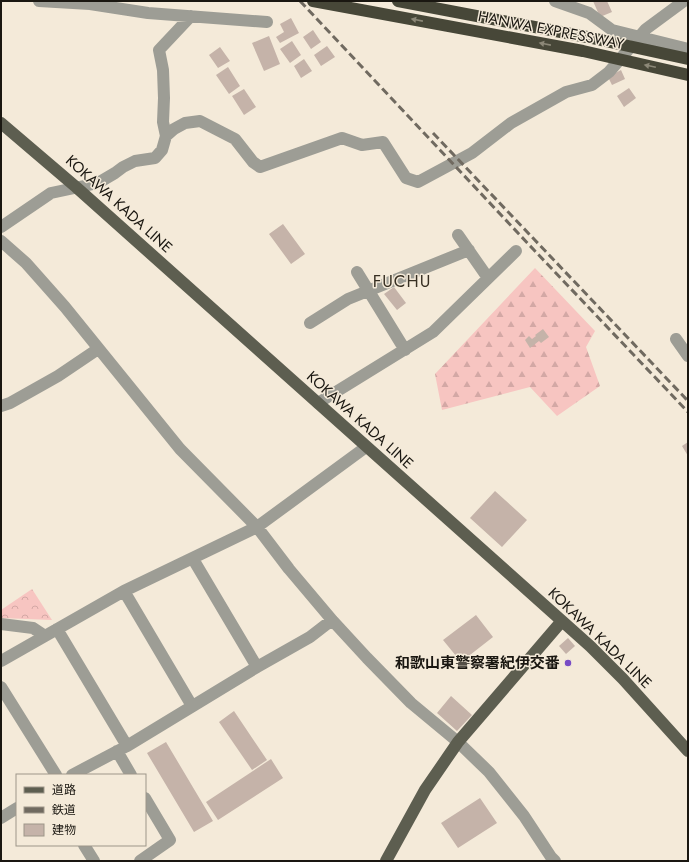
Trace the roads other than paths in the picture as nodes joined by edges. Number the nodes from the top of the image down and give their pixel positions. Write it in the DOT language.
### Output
graph roads {
  1 [pos="39,1"];
  2 [pos="313,1"];
  3 [pos="398,1"];
  4 [pos="555,1"];
  5 [pos="684,1"];
  6 [pos="191,16"];
  7 [pos="267,22"];
  8 [pos="640,36"];
  9 [pos="688,49"];
  10 [pos="688,59"];
  11 [pos="688,75"];
  12 [pos="1,123"];
  13 [pos="166,136"];
  14 [pos="76,187"];
  15 [pos="1,227"];
  16 [pos="458,235"];
  17 [pos="1,241"];
  18 [pos="469,250"];
  19 [pos="516,251"];
  20 [pos="357,272"];
  21 [pos="488,278"];
  22 [pos="368,290"];
  23 [pos="310,323"];
  24 [pos="676,339"];
  25 [pos="98,349"];
  26 [pos="405,350"];
  27 [pos="688,356"];
  28 [pos="318,403"];
  29 [pos="1,406"];
  30 [pos="366,447"];
  31 [pos="257,528"];
  32 [pos="193,558"];
  33 [pos="124,591"];
  34 [pos="332,620"];
  35 [pos="561,622"];
  36 [pos="1,624"];
  37 [pos="57,629"];
  38 [pos="45,636"];
  39 [pos="1,661"];
  40 [pos="257,667"];
  41 [pos="1,687"];
  42 [pos="192,706"];
  43 [pos="458,742"];
  44 [pos="122,748"];
  45 [pos="688,751"];
  46 [pos="55,774"];
  47 [pos="74,774"];
  48 [pos="131,774"];
  49 [pos="146,800"];
  50 [pos="16,809"];
  51 [pos="1,818"];
  52 [pos="85,846"];
  53 [pos="551,860"];
  54 [pos="94,861"];
  55 [pos="140,861"];
  56 [pos="386,861"];
  1 -- 6 [label="street"];
  11 -- 2 [label="highway, HANWA EXPRESSWAY, one-way"];
  3 -- 10 [label="highway, HANWA EXPRESSWAY"];
  4 -- 8 [label="street"];
  5 -- 8 [label="street"];
  6 -- 7 [label="street"];
  6 -- 13 [label="street"];
  8 -- 9 [label="street"];
  8 -- 13 [label="street"];
  12 -- 14 [label="main road, KOKAWA KADA LINE"];
  13 -- 14 [label="street"];
  14 -- 15 [label="street"];
  14 -- 28 [label="main road, KOKAWA KADA LINE"];
  16 -- 18 [label="street"];
  17 -- 25 [label="street"];
  18 -- 21 [label="street"];
  18 -- 22 [label="street"];
  19 -- 21 [label="street"];
  20 -- 22 [label="street"];
  21 -- 26 [label="street"];
  22 -- 23 [label="street"];
  22 -- 26 [label="street"];
  24 -- 27 [label="street"];
  25 -- 29 [label="street"];
  25 -- 31 [label="street"];
  26 -- 28 [label="street"];
  28 -- 30 [label="main road, KOKAWA KADA LINE"];
  30 -- 31 [label="street"];
  30 -- 35 [label="main road, KOKAWA KADA LINE"];
  31 -- 32 [label="street"];
  31 -- 34 [label="street"];
  32 -- 33 [label="street"];
  32 -- 40 [label="street"];
  33 -- 37 [label="street"];
  33 -- 42 [label="street"];
  34 -- 40 [label="street"];
  34 -- 43 [label="street"];
  35 -- 43 [label="main road"];
  35 -- 45 [label="main road, KOKAWA KADA LINE"];
  36 -- 38 [label="street"];
  37 -- 38 [label="street"];
  37 -- 44 [label="street"];
  38 -- 39 [label="street"];
  40 -- 42 [label="street"];
  41 -- 46 [label="street"];
  42 -- 44 [label="street"];
  43 -- 53 [label="street"];
  43 -- 56 [label="main road"];
  44 -- 47 [label="street"];
  44 -- 48 [label="street"];
  49 -- 55 [label="street"];
  50 -- 51 [label="street"];
  52 -- 54 [label="street"];
}
